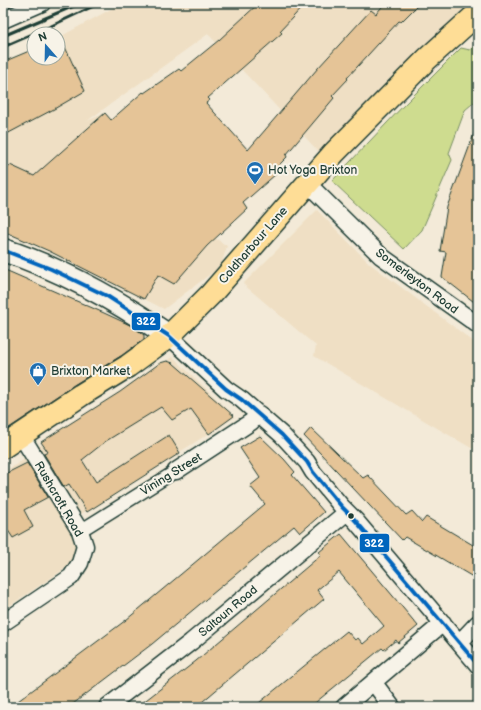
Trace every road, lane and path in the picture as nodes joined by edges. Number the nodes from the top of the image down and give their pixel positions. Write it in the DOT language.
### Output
graph roads {
  1 [pos="42,3"];
  2 [pos="478,13"];
  3 [pos="3,20"];
  4 [pos="307,183"];
  5 [pos="3,250"];
  6 [pos="478,325"];
  7 [pos="169,336"];
  8 [pos="259,414"];
  9 [pos="21,436"];
  10 [pos="3,447"];
  11 [pos="176,471"];
  12 [pos="347,512"];
  13 [pos="80,531"];
  14 [pos="3,623"];
  15 [pos="478,623"];
  16 [pos="443,624"];
  17 [pos="460,642"];
  18 [pos="478,665"];
  19 [pos="374,683"];
  20 [pos="107,707"];
  21 [pos="344,707"];
  22 [pos="392,707"];
  1 -- 3 [label="street"];
  2 -- 4 [label="main road, Coldharbour Lane"];
  4 -- 6 [label="street, Somerleyton Road"];
  4 -- 7 [label="main road, Coldharbour Lane"];
  5 -- 7 [label="main road"];
  7 -- 8 [label="street"];
  7 -- 9 [label="main road, Coldharbour Lane"];
  8 -- 11 [label="street, Vining Street"];
  8 -- 12 [label="street"];
  9 -- 10 [label="main road, Coldharbour Lane"];
  9 -- 13 [label="street, Rushcroft Road"];
  11 -- 13 [label="street, Vining Street"];
  12 -- 16 [label="street"];
  12 -- 20 [label="street, Saltoun Road"];
  13 -- 14 [label="street, Rushcroft Road"];
  15 -- 17 [label="street"];
  16 -- 17 [label="street"];
  16 -- 19 [label="street"];
  17 -- 18 [label="street"];
  19 -- 21 [label="street"];
  19 -- 22 [label="street"];
}
